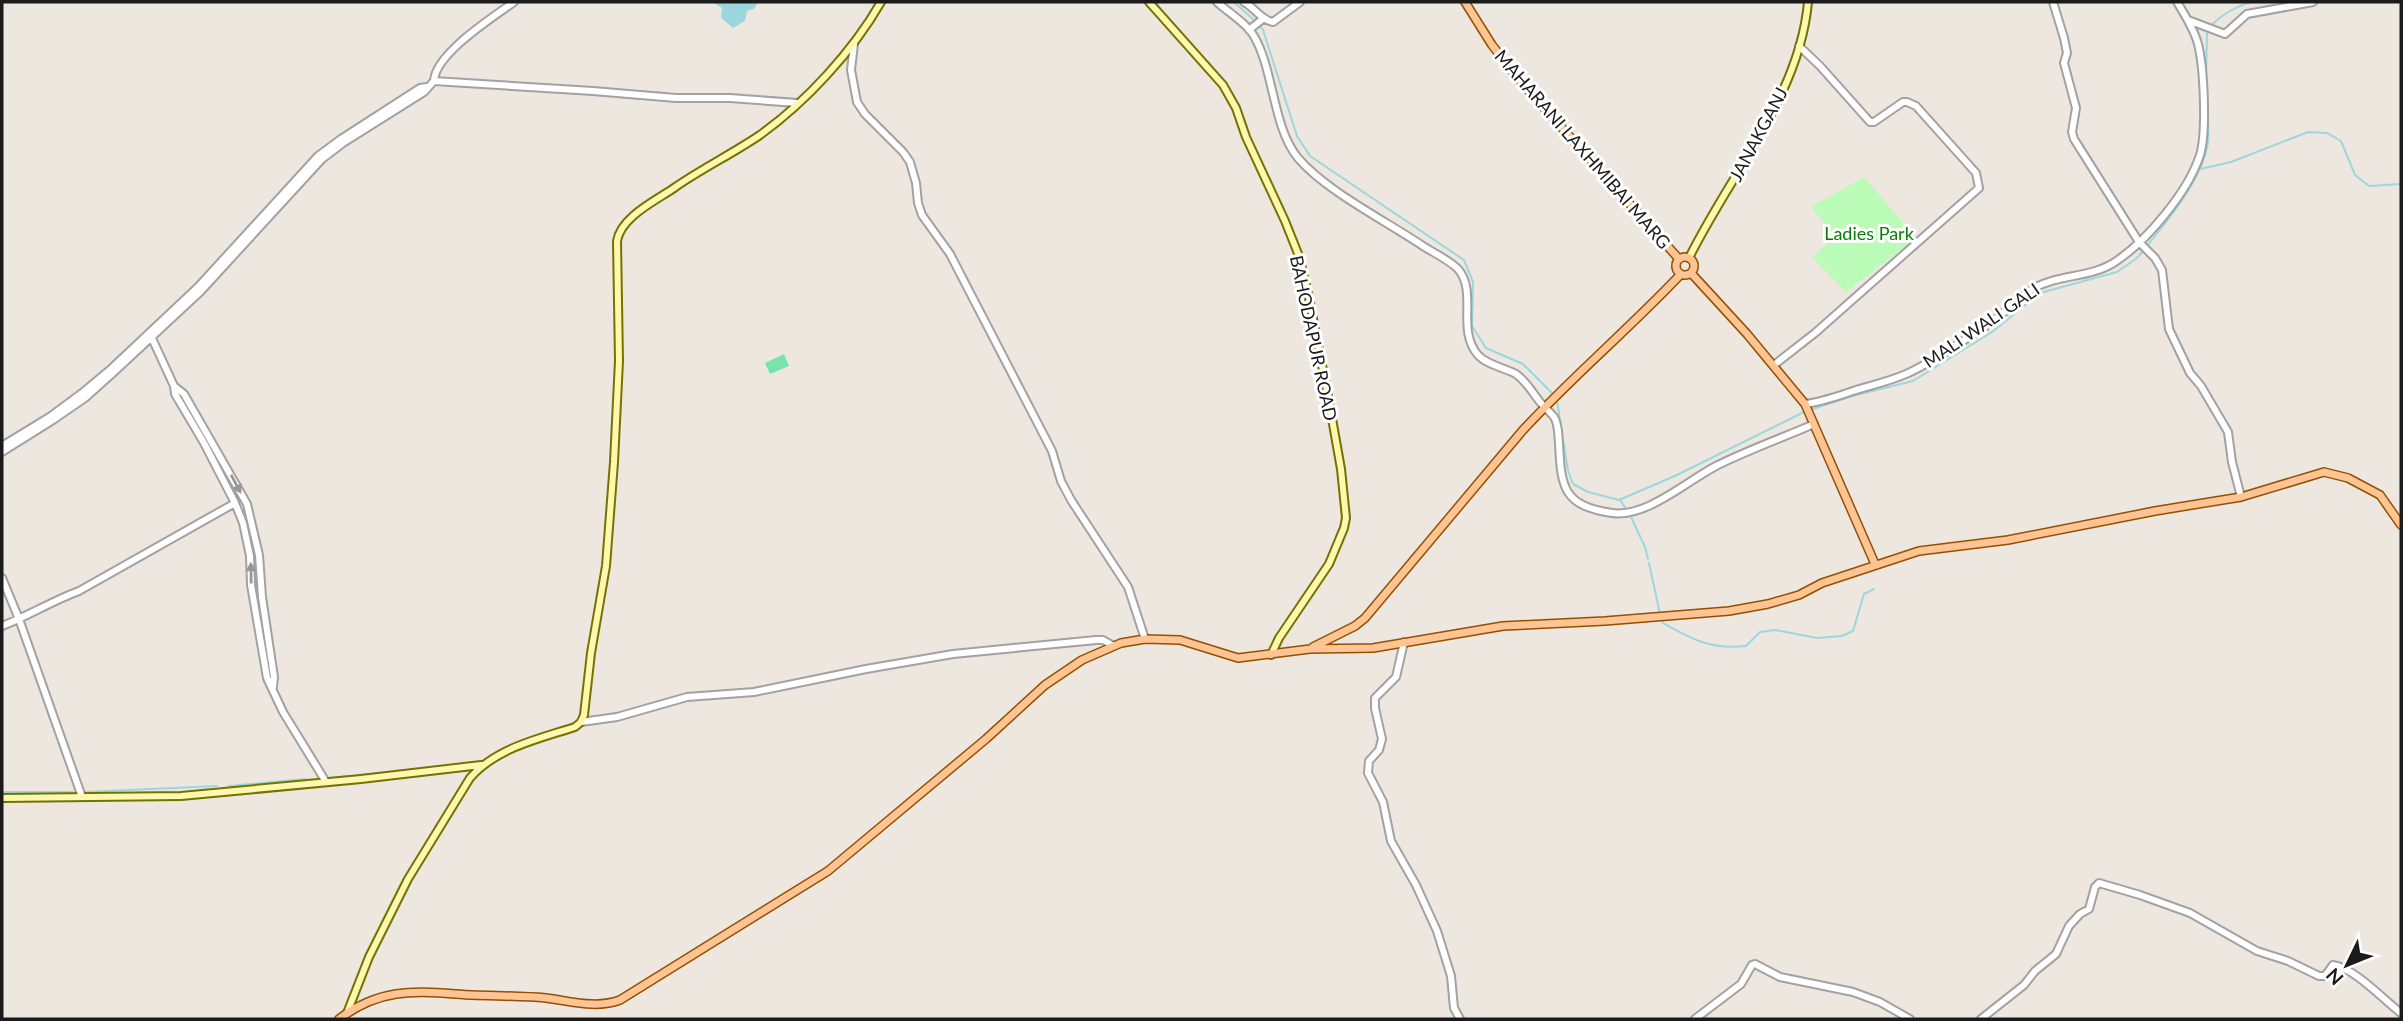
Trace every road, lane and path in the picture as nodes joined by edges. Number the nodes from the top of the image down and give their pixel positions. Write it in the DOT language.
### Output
graph roads {
  1 [pos="514,2"];
  2 [pos="881,2"];
  3 [pos="1149,2"];
  4 [pos="1217,2"];
  5 [pos="1244,2"];
  6 [pos="1300,2"];
  7 [pos="1465,2"];
  8 [pos="2053,2"];
  9 [pos="2177,2"];
  10 [pos="2313,2"];
  11 [pos="1809,3"];
  12 [pos="1262,19"];
  13 [pos="2188,20"];
  14 [pos="1251,29"];
  15 [pos="854,44"];
  16 [pos="1799,46"];
  17 [pos="435,81"];
  18 [pos="797,103"];
  19 [pos="2142,244"];
  20 [pos="1689,258"];
  21 [pos="1679,259"];
  22 [pos="1691,273"];
  23 [pos="1681,274"];
  24 [pos="150,335"];
  25 [pos="1774,365"];
  26 [pos="174,386"];
  27 [pos="1546,406"];
  28 [pos="1806,406"];
  29 [pos="1813,421"];
  30 [pos="2,446"];
  31 [pos="2,453"];
  32 [pos="2241,497"];
  33 [pos="235,503"];
  34 [pos="2401,525"];
  35 [pos="1875,564"];
  36 [pos="2,578"];
  37 [pos="19,619"];
  38 [pos="2,626"];
  39 [pos="1145,639"];
  40 [pos="1404,642"];
  41 [pos="1112,645"];
  42 [pos="1310,649"];
  43 [pos="1270,655"];
  44 [pos="273,687"];
  45 [pos="582,722"];
  46 [pos="483,764"];
  47 [pos="326,782"];
  48 [pos="82,797"];
  49 [pos="2,798"];
  50 [pos="347,1013"];
  51 [pos="2401,1013"];
  52 [pos="339,1019"];
  53 [pos="1460,1019"];
  54 [pos="1695,1019"];
  55 [pos="1910,1019"];
  56 [pos="1981,1019"];
  1 -- 17 [label="street"];
  2 -- 15 [label="main road"];
  3 -- 43 [label="main road, BAHODAPUR ROAD"];
  4 -- 14 [label="street"];
  5 -- 12 [label="street"];
  6 -- 12 [label="street"];
  7 -- 21 [label="main road, MAHARANI LAXHMIBAI MARG"];
  8 -- 19 [label="street"];
  9 -- 13 [label="street, MALI WALI GALI"];
  10 -- 13 [label="street"];
  11 -- 16 [label="main road, JANAKGANJ"];
  12 -- 14 [label="street"];
  13 -- 19 [label="street, MALI WALI GALI"];
  14 -- 27 [label="street"];
  15 -- 18 [label="main road"];
  15 -- 39 [label="street"];
  16 -- 20 [label="main road, JANAKGANJ"];
  16 -- 25 [label="street"];
  17 -- 18 [label="street"];
  17 -- 24 [label="street"];
  18 -- 45 [label="main road"];
  19 -- 28 [label="street, MALI WALI GALI"];
  19 -- 32 [label="street"];
  20 -- 21 [label="main road"];
  20 -- 22 [label="main road"];
  21 -- 23 [label="main road"];
  22 -- 23 [label="main road"];
  22 -- 25 [label="main road"];
  23 -- 27 [label="main road"];
  24 -- 26 [label="street"];
  24 -- 30 [label="street"];
  24 -- 31 [label="street"];
  25 -- 28 [label="main road"];
  26 -- 33 [label="street"];
  26 -- 44 [label="street, one-way"];
  27 -- 29 [label="street"];
  27 -- 42 [label="main road"];
  28 -- 29 [label="main road"];
  29 -- 35 [label="main road"];
  32 -- 34 [label="main road"];
  32 -- 35 [label="main road"];
  33 -- 37 [label="street"];
  44 -- 33 [label="street, one-way"];
  35 -- 40 [label="main road"];
  36 -- 37 [label="street"];
  37 -- 38 [label="street"];
  37 -- 48 [label="street"];
  39 -- 41 [label="main road"];
  39 -- 43 [label="main road"];
  40 -- 42 [label="main road"];
  40 -- 53 [label="street"];
  41 -- 45 [label="street"];
  41 -- 50 [label="main road"];
  42 -- 43 [label="main road"];
  44 -- 47 [label="street"];
  45 -- 46 [label="main road"];
  46 -- 47 [label="main road"];
  46 -- 50 [label="main road"];
  47 -- 48 [label="main road"];
  48 -- 49 [label="main road"];
  50 -- 52 [label="main road"];
  51 -- 56 [label="street"];
  54 -- 55 [label="street"];
}
